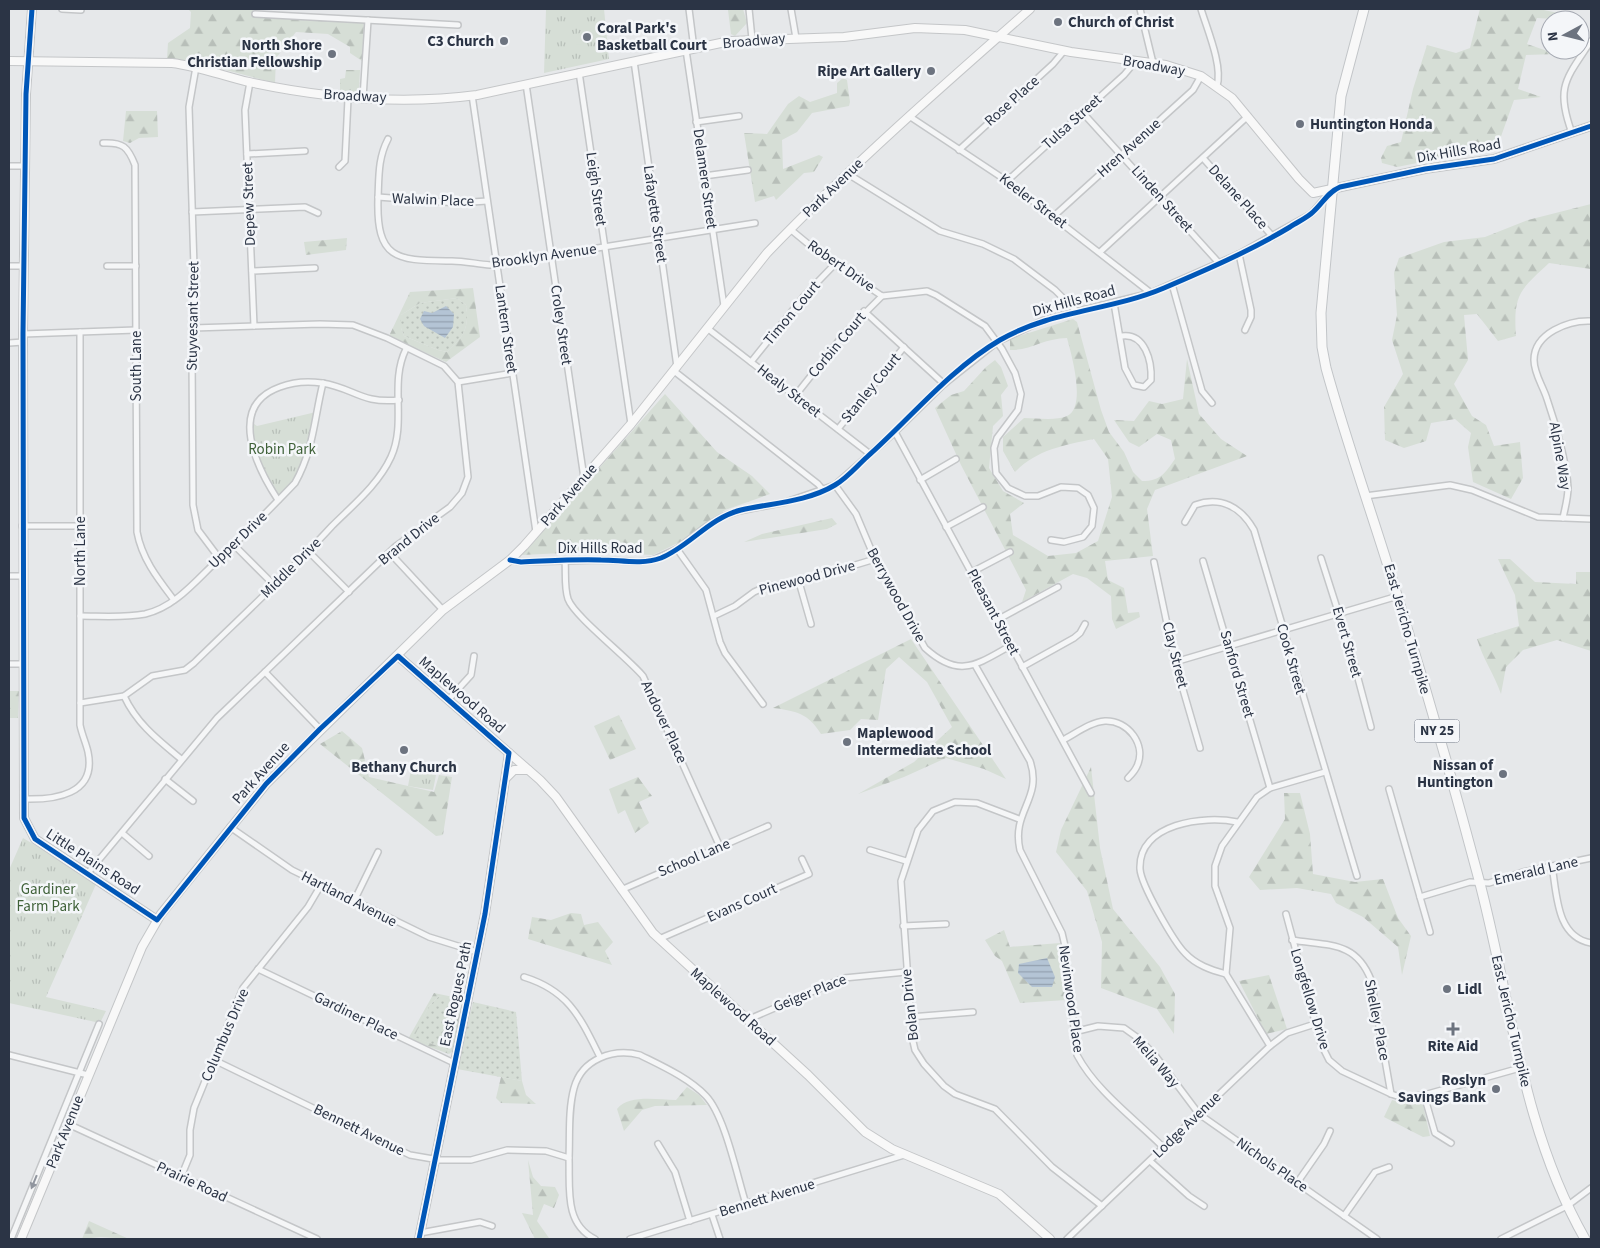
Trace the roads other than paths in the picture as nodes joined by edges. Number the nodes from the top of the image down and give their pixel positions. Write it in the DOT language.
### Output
graph roads {
  1 [pos="32,9"];
  2 [pos="62,9"];
  3 [pos="689,9"];
  4 [pos="749,9"];
  5 [pos="791,9"];
  6 [pos="1030,9"];
  7 [pos="1140,9"];
  8 [pos="1201,9"];
  9 [pos="1364,9"];
  10 [pos="81,10"];
  11 [pos="255,14"];
  12 [pos="368,20"];
  13 [pos="458,25"];
  14 [pos="998,37"];
  15 [pos="796,38"];
  16 [pos="752,39"];
  17 [pos="1591,41"];
  18 [pos="690,49"];
  19 [pos="1064,51"];
  20 [pos="9,61"];
  21 [pos="28,61"];
  22 [pos="634,61"];
  23 [pos="1135,62"];
  24 [pos="1153,63"];
  25 [pos="196,67"];
  26 [pos="579,72"];
  27 [pos="1201,76"];
  28 [pos="250,82"];
  29 [pos="526,84"];
  30 [pos="1217,86"];
  31 [pos="472,96"];
  32 [pos="364,98"];
  33 [pos="348,99"];
  34 [pos="1083,113"];
  35 [pos="739,116"];
  36 [pos="909,116"];
  37 [pos="1248,116"];
  38 [pos="696,122"];
  39 [pos="1591,126"];
  40 [pos="1572,133"];
  41 [pos="388,139"];
  42 [pos="103,143"];
  43 [pos="305,150"];
  44 [pos="959,150"];
  45 [pos="247,154"];
  46 [pos="1121,155"];
  47 [pos="1202,158"];
  48 [pos="9,166"];
  49 [pos="25,166"];
  50 [pos="339,166"];
  51 [pos="748,170"];
  52 [pos="848,174"];
  53 [pos="704,176"];
  54 [pos="1007,181"];
  55 [pos="1331,191"];
  56 [pos="1160,196"];
  57 [pos="378,198"];
  58 [pos="487,201"];
  59 [pos="249,209"];
  60 [pos="192,212"];
  61 [pos="318,213"];
  62 [pos="1054,216"];
  63 [pos="755,223"];
  64 [pos="790,229"];
  65 [pos="712,230"];
  66 [pos="1273,236"];
  67 [pos="659,238"];
  68 [pos="604,248"];
  69 [pos="1100,252"];
  70 [pos="1240,254"];
  71 [pos="551,256"];
  72 [pos="1219,263"];
  73 [pos="497,264"];
  74 [pos="834,265"];
  75 [pos="9,266"];
  76 [pos="23,266"];
  77 [pos="108,266"];
  78 [pos="136,266"];
  79 [pos="315,268"];
  80 [pos="252,270"];
  81 [pos="1172,284"];
  82 [pos="1151,293"];
  83 [pos="882,296"];
  84 [pos="1114,303"];
  85 [pos="724,307"];
  86 [pos="864,311"];
  87 [pos="1076,311"];
  88 [pos="1591,321"];
  89 [pos="254,326"];
  90 [pos="193,328"];
  91 [pos="708,328"];
  92 [pos="136,330"];
  93 [pos="1245,330"];
  94 [pos="80,332"];
  95 [pos="22,334"];
  96 [pos="1122,336"];
  97 [pos="22,342"];
  98 [pos="997,342"];
  99 [pos="9,343"];
  100 [pos="904,347"];
  101 [pos="406,349"];
  102 [pos="751,362"];
  103 [pos="676,369"];
  104 [pos="513,373"];
  105 [pos="458,382"];
  106 [pos="323,383"];
  107 [pos="944,384"];
  108 [pos="794,396"];
  109 [pos="399,400"];
  110 [pos="1212,403"];
  111 [pos="631,424"];
  112 [pos="838,429"];
  113 [pos="895,432"];
  114 [pos="870,454"];
  115 [pos="956,459"];
  116 [pos="584,478"];
  117 [pos="920,480"];
  118 [pos="836,485"];
  119 [pos="823,490"];
  120 [pos="1365,496"];
  121 [pos="278,500"];
  122 [pos="983,506"];
  123 [pos="1563,518"];
  124 [pos="1591,519"];
  125 [pos="1185,522"];
  126 [pos="22,526"];
  127 [pos="80,526"];
  128 [pos="946,527"];
  129 [pos="536,532"];
  130 [pos="1051,540"];
  131 [pos="234,545"];
  132 [pos="677,549"];
  133 [pos="309,552"];
  134 [pos="1010,552"];
  135 [pos="390,553"];
  136 [pos="219,558"];
  137 [pos="1321,558"];
  138 [pos="875,559"];
  139 [pos="510,560"];
  140 [pos="566,560"];
  141 [pos="1203,561"];
  142 [pos="1154,562"];
  143 [pos="972,572"];
  144 [pos="9,576"];
  145 [pos="21,576"];
  146 [pos="799,582"];
  147 [pos="274,585"];
  148 [pos="1058,587"];
  149 [pos="349,592"];
  150 [pos="1398,596"];
  151 [pos="174,600"];
  152 [pos="443,610"];
  153 [pos="1340,613"];
  154 [pos="80,616"];
  155 [pos="714,616"];
  156 [pos="997,620"];
  157 [pos="811,624"];
  158 [pos="1085,624"];
  159 [pos="1282,630"];
  160 [pos="1010,646"];
  161 [pos="1229,646"];
  162 [pos="398,656"];
  163 [pos="474,656"];
  164 [pos="1175,662"];
  165 [pos="9,664"];
  166 [pos="23,664"];
  167 [pos="975,665"];
  168 [pos="1022,667"];
  169 [pos="265,672"];
  170 [pos="124,696"];
  171 [pos="448,699"];
  172 [pos="80,703"];
  173 [pos="763,704"];
  174 [pos="1371,727"];
  175 [pos="320,729"];
  176 [pos="1063,740"];
  177 [pos="1200,748"];
  178 [pos="509,753"];
  179 [pos="181,759"];
  180 [pos="531,772"];
  181 [pos="1325,772"];
  182 [pos="165,778"];
  183 [pos="1128,778"];
  184 [pos="505,779"];
  185 [pos="1270,788"];
  186 [pos="1389,789"];
  187 [pos="1091,793"];
  188 [pos="24,800"];
  189 [pos="193,801"];
  190 [pos="1019,819"];
  191 [pos="1237,822"];
  192 [pos="768,826"];
  193 [pos="230,827"];
  194 [pos="122,833"];
  195 [pos="720,847"];
  196 [pos="870,850"];
  197 [pos="378,852"];
  198 [pos="149,856"];
  199 [pos="1591,858"];
  200 [pos="802,859"];
  201 [pos="906,861"];
  202 [pos="1552,866"];
  203 [pos="88,873"];
  204 [pos="1357,876"];
  205 [pos="1480,882"];
  206 [pos="321,884"];
  207 [pos="621,890"];
  208 [pos="1420,897"];
  209 [pos="354,901"];
  210 [pos="1286,914"];
  211 [pos="157,920"];
  212 [pos="946,924"];
  213 [pos="903,926"];
  214 [pos="1430,932"];
  215 [pos="659,939"];
  216 [pos="1292,940"];
  217 [pos="1591,943"];
  218 [pos="477,952"];
  219 [pos="258,969"];
  220 [pos="906,972"];
  221 [pos="1226,974"];
  222 [pos="524,977"];
  223 [pos="973,1012"];
  224 [pos="910,1017"];
  225 [pos="746,1020"];
  226 [pos="99,1024"];
  227 [pos="1315,1024"];
  228 [pos="1074,1032"];
  229 [pos="1270,1046"];
  230 [pos="9,1055"];
  231 [pos="600,1057"];
  232 [pos="214,1060"];
  233 [pos="454,1063"];
  234 [pos="1520,1068"];
  235 [pos="78,1071"];
  236 [pos="88,1075"];
  237 [pos="1391,1094"];
  238 [pos="1424,1095"];
  239 [pos="1199,1114"];
  240 [pos="68,1124"];
  241 [pos="1330,1131"];
  242 [pos="658,1144"];
  243 [pos="1452,1144"];
  244 [pos="1164,1147"];
  245 [pos="904,1155"];
  246 [pos="569,1158"];
  247 [pos="435,1159"];
  248 [pos="1150,1161"];
  249 [pos="1389,1167"];
  250 [pos="182,1177"];
  251 [pos="1297,1183"];
  252 [pos="1591,1188"];
  253 [pos="746,1204"];
  254 [pos="1102,1206"];
  255 [pos="1204,1206"];
  256 [pos="1567,1206"];
  257 [pos="712,1215"];
  258 [pos="1344,1216"];
  259 [pos="690,1221"];
  260 [pos="492,1226"];
  261 [pos="420,1236"];
  262 [pos="1510,1237"];
  263 [pos="11,1239"];
  264 [pos="21,1239"];
  265 [pos="317,1239"];
  266 [pos="595,1239"];
  267 [pos="630,1239"];
  268 [pos="720,1239"];
  269 [pos="1050,1239"];
  270 [pos="1067,1239"];
  271 [pos="1377,1239"];
  272 [pos="1501,1239"];
  273 [pos="1585,1239"];
  1 -- 21 [label="main road, Little Plains Road"];
  2 -- 10 [label="street"];
  3 -- 18 [label="street, Delamere Street"];
  4 -- 16 [label="street"];
  5 -- 15 [label="street"];
  6 -- 14 [label="main road, Park Avenue"];
  7 -- 24 [label="street"];
  8 -- 30 [label="street"];
  9 -- 55 [label="main road, East Jericho Turnpike / NY 25"];
  11 -- 12 [label="street"];
  12 -- 13 [label="street"];
  12 -- 32 [label="street"];
  14 -- 15 [label="main road, Broadway"];
  14 -- 19 [label="main road, Broadway"];
  14 -- 36 [label="main road, Park Avenue"];
  15 -- 16 [label="main road, Broadway"];
  16 -- 18 [label="main road, Broadway"];
  17 -- 40 [label="street"];
  18 -- 22 [label="main road, Broadway"];
  18 -- 38 [label="street, Delamere Street"];
  19 -- 23 [label="main road, Broadway"];
  19 -- 44 [label="street, Rose Place"];
  20 -- 21 [label="main road, Broadway"];
  21 -- 25 [label="main road, Broadway"];
  21 -- 49 [label="main road, Little Plains Road"];
  22 -- 26 [label="main road, Broadway"];
  22 -- 67 [label="street, Lafayette Street"];
  23 -- 24 [label="main road, Broadway"];
  23 -- 34 [label="street, Tulsa Street"];
  24 -- 27 [label="main road, Broadway"];
  25 -- 28 [label="main road, Broadway"];
  25 -- 60 [label="street, Stuyvesant Street"];
  26 -- 29 [label="main road, Broadway"];
  26 -- 68 [label="street, Leigh Street"];
  27 -- 30 [label="main road, Broadway"];
  27 -- 46 [label="street, Hren Avenue"];
  28 -- 33 [label="main road, Broadway"];
  28 -- 45 [label="street, Depew Street"];
  29 -- 31 [label="main road, Broadway"];
  29 -- 71 [label="street, Croley Street"];
  30 -- 37 [label="main road, Broadway"];
  31 -- 32 [label="main road, Broadway"];
  31 -- 58 [label="street, Lantern Street"];
  32 -- 33 [label="main road, Broadway"];
  33 -- 50 [label="street"];
  34 -- 46 [label="street, Linden Street"];
  34 -- 54 [label="street, Tulsa Street"];
  35 -- 38 [label="street"];
  36 -- 44 [label="street, Keeler Street"];
  36 -- 52 [label="main road, Park Avenue"];
  37 -- 47 [label="street"];
  37 -- 55 [label="main road, Broadway"];
  38 -- 53 [label="street, Delamere Street"];
  39 -- 40 [label="main road, Dix Hills Road"];
  40 -- 55 [label="main road, Dix Hills Road"];
  41 -- 57 [label="street, Brooklyn Avenue"];
  42 -- 78 [label="street, South Lane"];
  43 -- 45 [label="street"];
  44 -- 54 [label="street, Keeler Street"];
  45 -- 59 [label="street, Depew Street"];
  46 -- 56 [label="street, Linden Street"];
  46 -- 62 [label="street, Hren Avenue"];
  47 -- 56 [label="street"];
  47 -- 66 [label="street, Delane Place"];
  48 -- 49 [label="street"];
  49 -- 76 [label="main road, Little Plains Road"];
  51 -- 53 [label="street"];
  52 -- 64 [label="main road, Park Avenue"];
  52 -- 87 [label="street"];
  53 -- 65 [label="street, Delamere Street"];
  54 -- 62 [label="street, Keeler Street"];
  55 -- 66 [label="street, Dix Hills Road"];
  55 -- 120 [label="main road, East Jericho Turnpike / NY 25"];
  56 -- 69 [label="street"];
  56 -- 72 [label="street, Linden Street"];
  57 -- 58 [label="street, Walwin Place"];
  57 -- 73 [label="street, Brooklyn Avenue"];
  58 -- 73 [label="street, Lantern Street"];
  59 -- 60 [label="street"];
  59 -- 61 [label="street"];
  59 -- 80 [label="street, Depew Street"];
  60 -- 90 [label="street, Stuyvesant Street"];
  62 -- 69 [label="street, Keeler Street"];
  63 -- 65 [label="street, Brooklyn Avenue"];
  64 -- 74 [label="street, Robert Drive"];
  64 -- 85 [label="main road, Park Avenue"];
  65 -- 67 [label="street, Brooklyn Avenue"];
  65 -- 85 [label="street, Delamere Street"];
  66 -- 70 [label="street, Dix Hills Road"];
  67 -- 68 [label="street, Brooklyn Avenue"];
  67 -- 103 [label="street, Lafayette Street"];
  68 -- 71 [label="street, Brooklyn Avenue"];
  68 -- 111 [label="street, Leigh Street"];
  69 -- 82 [label="street, Keeler Street"];
  70 -- 72 [label="street, Dix Hills Road"];
  70 -- 93 [label="street"];
  71 -- 73 [label="street, Brooklyn Avenue"];
  71 -- 116 [label="street, Croley Street"];
  72 -- 81 [label="street, Dix Hills Road"];
  73 -- 104 [label="street, Lantern Street"];
  74 -- 83 [label="street, Robert Drive"];
  74 -- 102 [label="street, Timon Court"];
  75 -- 76 [label="street"];
  76 -- 95 [label="main road, Little Plains Road"];
  77 -- 78 [label="street"];
  78 -- 92 [label="street, South Lane"];
  79 -- 80 [label="street"];
  80 -- 89 [label="street, Depew Street"];
  81 -- 82 [label="street, Dix Hills Road"];
  81 -- 110 [label="street"];
  82 -- 84 [label="street, Dix Hills Road"];
  83 -- 86 [label="street, Corbin Court"];
  83 -- 98 [label="street, Robert Drive"];
  84 -- 87 [label="street, Dix Hills Road"];
  84 -- 96 [label="street"];
  85 -- 91 [label="main road, Park Avenue"];
  86 -- 100 [label="street"];
  86 -- 108 [label="street, Corbin Court"];
  87 -- 98 [label="street, Dix Hills Road"];
  88 -- 123 [label="street, Alpine Way"];
  89 -- 90 [label="street"];
  89 -- 101 [label="street"];
  90 -- 136 [label="street, Stuyvesant Street"];
  91 -- 102 [label="street, Healy Street"];
  91 -- 103 [label="main road, Park Avenue"];
  92 -- 94 [label="street"];
  92 -- 151 [label="street, South Lane"];
  94 -- 95 [label="street"];
  94 -- 127 [label="street, North Lane"];
  95 -- 97 [label="main road, Little Plains Road"];
  96 -- 96 [label="street"];
  97 -- 99 [label="street"];
  97 -- 126 [label="main road, Little Plains Road"];
  98 -- 107 [label="street, Dix Hills Road"];
  98 -- 130 [label="street, Robert Drive"];
  100 -- 107 [label="street"];
  100 -- 112 [label="street, Stanley Court"];
  101 -- 105 [label="street"];
  101 -- 109 [label="street, Middle Drive"];
  102 -- 108 [label="street, Healy Street"];
  103 -- 111 [label="main road, Park Avenue"];
  103 -- 119 [label="street"];
  104 -- 105 [label="street"];
  104 -- 129 [label="street, Lantern Street"];
  105 -- 135 [label="street, Brand Drive"];
  106 -- 109 [label="street"];
  106 -- 121 [label="street, Upper Drive"];
  106 -- 121 [label="street"];
  107 -- 113 [label="street, Dix Hills Road"];
  108 -- 112 [label="street, Healy Street"];
  109 -- 133 [label="street, Middle Drive"];
  111 -- 116 [label="main road, Park Avenue"];
  112 -- 114 [label="street, Healy Street"];
  113 -- 114 [label="street, Dix Hills Road"];
  113 -- 117 [label="street, Pleasant Street"];
  114 -- 118 [label="street, Dix Hills Road"];
  115 -- 117 [label="street"];
  116 -- 129 [label="main road, Park Avenue"];
  117 -- 128 [label="street, Pleasant Street"];
  118 -- 119 [label="street, Dix Hills Road"];
  118 -- 138 [label="street, Berrywood Drive"];
  119 -- 132 [label="street, Dix Hills Road"];
  120 -- 123 [label="street"];
  120 -- 150 [label="main road, East Jericho Turnpike / NY 25"];
  121 -- 131 [label="street, Upper Drive"];
  122 -- 128 [label="street"];
  123 -- 124 [label="street"];
  125 -- 159 [label="street, Cook Street"];
  126 -- 127 [label="street"];
  126 -- 145 [label="main road, Little Plains Road"];
  127 -- 154 [label="street, North Lane"];
  128 -- 143 [label="street, Pleasant Street"];
  129 -- 139 [label="main road, Park Avenue"];
  131 -- 136 [label="street, Upper Drive"];
  131 -- 147 [label="street"];
  132 -- 140 [label="street, Dix Hills Road"];
  132 -- 155 [label="street"];
  133 -- 147 [label="street, Middle Drive"];
  133 -- 149 [label="street"];
  134 -- 143 [label="street"];
  135 -- 149 [label="street, Brand Drive"];
  135 -- 152 [label="street"];
  136 -- 151 [label="street, Upper Drive"];
  137 -- 153 [label="street, Evert Street"];
  138 -- 146 [label="street, Pinewood Drive"];
  138 -- 167 [label="street, Berrywood Drive"];
  139 -- 140 [label="street, Dix Hills Road"];
  139 -- 152 [label="main road, Park Avenue"];
  140 -- 195 [label="street, Andover Place"];
  141 -- 161 [label="street, Sanford Street"];
  142 -- 164 [label="street, Clay Street"];
  143 -- 156 [label="street, Pleasant Street"];
  144 -- 145 [label="street"];
  145 -- 166 [label="main road, Little Plains Road"];
  146 -- 155 [label="street, Pinewood Drive"];
  146 -- 157 [label="street"];
  147 -- 170 [label="street, Middle Drive"];
  148 -- 156 [label="street"];
  149 -- 169 [label="street, Brand Drive"];
  150 -- 153 [label="street"];
  150 -- 205 [label="main road, East Jericho Turnpike / NY 25"];
  151 -- 154 [label="street, Upper Drive"];
  152 -- 162 [label="main road, Park Avenue"];
  153 -- 159 [label="street"];
  153 -- 174 [label="street, Evert Street"];
  154 -- 172 [label="street, North Lane"];
  155 -- 173 [label="street"];
  156 -- 160 [label="street, Pleasant Street"];
  158 -- 168 [label="street"];
  159 -- 161 [label="street"];
  159 -- 181 [label="street, Cook Street"];
  160 -- 167 [label="street"];
  160 -- 168 [label="street, Pleasant Street"];
  161 -- 164 [label="street"];
  161 -- 185 [label="street, Sanford Street"];
  162 -- 171 [label="main road, Maplewood Road"];
  162 -- 175 [label="main road, Park Avenue"];
  163 -- 171 [label="street"];
  164 -- 177 [label="street, Clay Street"];
  165 -- 166 [label="street"];
  166 -- 188 [label="main road, Little Plains Road"];
  167 -- 190 [label="street, Nevinwood Place"];
  168 -- 176 [label="street, Pleasant Street"];
  169 -- 175 [label="street"];
  169 -- 179 [label="street, Brand Drive"];
  170 -- 172 [label="street, Middle Drive"];
  170 -- 179 [label="street"];
  171 -- 178 [label="main road, Maplewood Road"];
  172 -- 188 [label="street, North Lane"];
  175 -- 193 [label="main road, Park Avenue"];
  176 -- 183 [label="street"];
  176 -- 187 [label="street, Pleasant Street"];
  178 -- 180 [label="main road, Maplewood Road"];
  178 -- 184 [label="main road, East Rogues Path"];
  179 -- 182 [label="street, Brand Drive"];
  180 -- 184 [label="main road"];
  180 -- 207 [label="main road, Maplewood Road"];
  181 -- 185 [label="street"];
  181 -- 204 [label="street, Cook Street"];
  182 -- 189 [label="street"];
  182 -- 194 [label="street, Brand Drive"];
  184 -- 218 [label="main road, East Rogues Path"];
  185 -- 191 [label="street"];
  186 -- 208 [label="street"];
  188 -- 203 [label="main road, Little Plains Road"];
  190 -- 201 [label="street, Bolan Drive"];
  190 -- 228 [label="street, Nevinwood Place"];
  191 -- 221 [label="street"];
  191 -- 221 [label="street"];
  192 -- 195 [label="street, School Lane"];
  193 -- 206 [label="street, Hartland Avenue"];
  193 -- 211 [label="main road, Park Avenue"];
  194 -- 198 [label="street"];
  194 -- 203 [label="street, Brand Drive"];
  195 -- 207 [label="street, School Lane"];
  196 -- 201 [label="street"];
  197 -- 209 [label="street"];
  199 -- 202 [label="street, Emerald Lane"];
  200 -- 215 [label="street, Evans Court"];
  201 -- 213 [label="street, Bolan Drive"];
  202 -- 205 [label="street, Emerald Lane"];
  202 -- 217 [label="street"];
  203 -- 211 [label="main road, Little Plains Road"];
  205 -- 208 [label="street, Emerald Lane"];
  205 -- 234 [label="main road, East Jericho Turnpike / NY 25"];
  206 -- 209 [label="street, Hartland Avenue"];
  206 -- 219 [label="street, Columbus Drive"];
  207 -- 215 [label="main road, Maplewood Road"];
  208 -- 214 [label="street"];
  209 -- 218 [label="street, Hartland Avenue"];
  210 -- 216 [label="street, Longfellow Drive"];
  211 -- 236 [label="main road, Park Avenue"];
  212 -- 213 [label="street"];
  213 -- 220 [label="street, Bolan Drive"];
  215 -- 225 [label="main road, Maplewood Road"];
  216 -- 227 [label="street, Longfellow Drive"];
  216 -- 237 [label="street, Shelley Place"];
  218 -- 233 [label="main road, East Rogues Path"];
  219 -- 232 [label="street, Columbus Drive"];
  219 -- 233 [label="street, Gardiner Place"];
  220 -- 224 [label="street, Bolan Drive"];
  220 -- 225 [label="street, Geiger Place"];
  221 -- 229 [label="street"];
  222 -- 231 [label="street"];
  223 -- 224 [label="street"];
  224 -- 254 [label="street, Bolan Drive"];
  225 -- 245 [label="main road, Maplewood Road"];
  226 -- 235 [label="street"];
  227 -- 229 [label="street, Lodge Avenue"];
  227 -- 237 [label="street, Longfellow Drive"];
  228 -- 239 [label="street, Melia Way"];
  228 -- 244 [label="street, Nevinwood Place"];
  229 -- 239 [label="street, Lodge Avenue"];
  230 -- 235 [label="street"];
  231 -- 246 [label="street"];
  231 -- 253 [label="street"];
  232 -- 247 [label="street, Bennett Avenue"];
  232 -- 250 [label="street, Columbus Drive"];
  233 -- 247 [label="main road, East Rogues Path"];
  234 -- 238 [label="street, Longfellow Drive"];
  234 -- 256 [label="main road, East Jericho Turnpike / NY 25"];
  235 -- 236 [label="street"];
  235 -- 263 [label="street, one-way"];
  236 -- 240 [label="main road, Park Avenue"];
  237 -- 238 [label="street, Longfellow Drive"];
  238 -- 243 [label="street"];
  239 -- 244 [label="street, Lodge Avenue"];
  239 -- 251 [label="street, Nichols Place"];
  240 -- 250 [label="street, Prairie Road"];
  240 -- 264 [label="main road, Park Avenue"];
  241 -- 251 [label="street"];
  242 -- 259 [label="street"];
  244 -- 248 [label="street, Lodge Avenue"];
  245 -- 253 [label="street, Bennett Avenue"];
  245 -- 269 [label="main road, Maplewood Road"];
  246 -- 247 [label="street, Bennett Avenue"];
  246 -- 266 [label="street"];
  247 -- 261 [label="main road, East Rogues Path"];
  248 -- 254 [label="street, Lodge Avenue"];
  248 -- 255 [label="street"];
  249 -- 258 [label="street"];
  250 -- 265 [label="street, Prairie Road"];
  251 -- 258 [label="street, Nichols Place"];
  252 -- 256 [label="street"];
  253 -- 257 [label="street, Bennett Avenue"];
  254 -- 270 [label="street, Lodge Avenue"];
  256 -- 262 [label="street"];
  256 -- 273 [label="main road, East Jericho Turnpike / NY 25"];
  257 -- 259 [label="street, Bennett Avenue"];
  257 -- 268 [label="street"];
  258 -- 271 [label="street, Nichols Place"];
  259 -- 267 [label="street, Bennett Avenue"];
  260 -- 261 [label="street"];
  262 -- 272 [label="street"];
}
